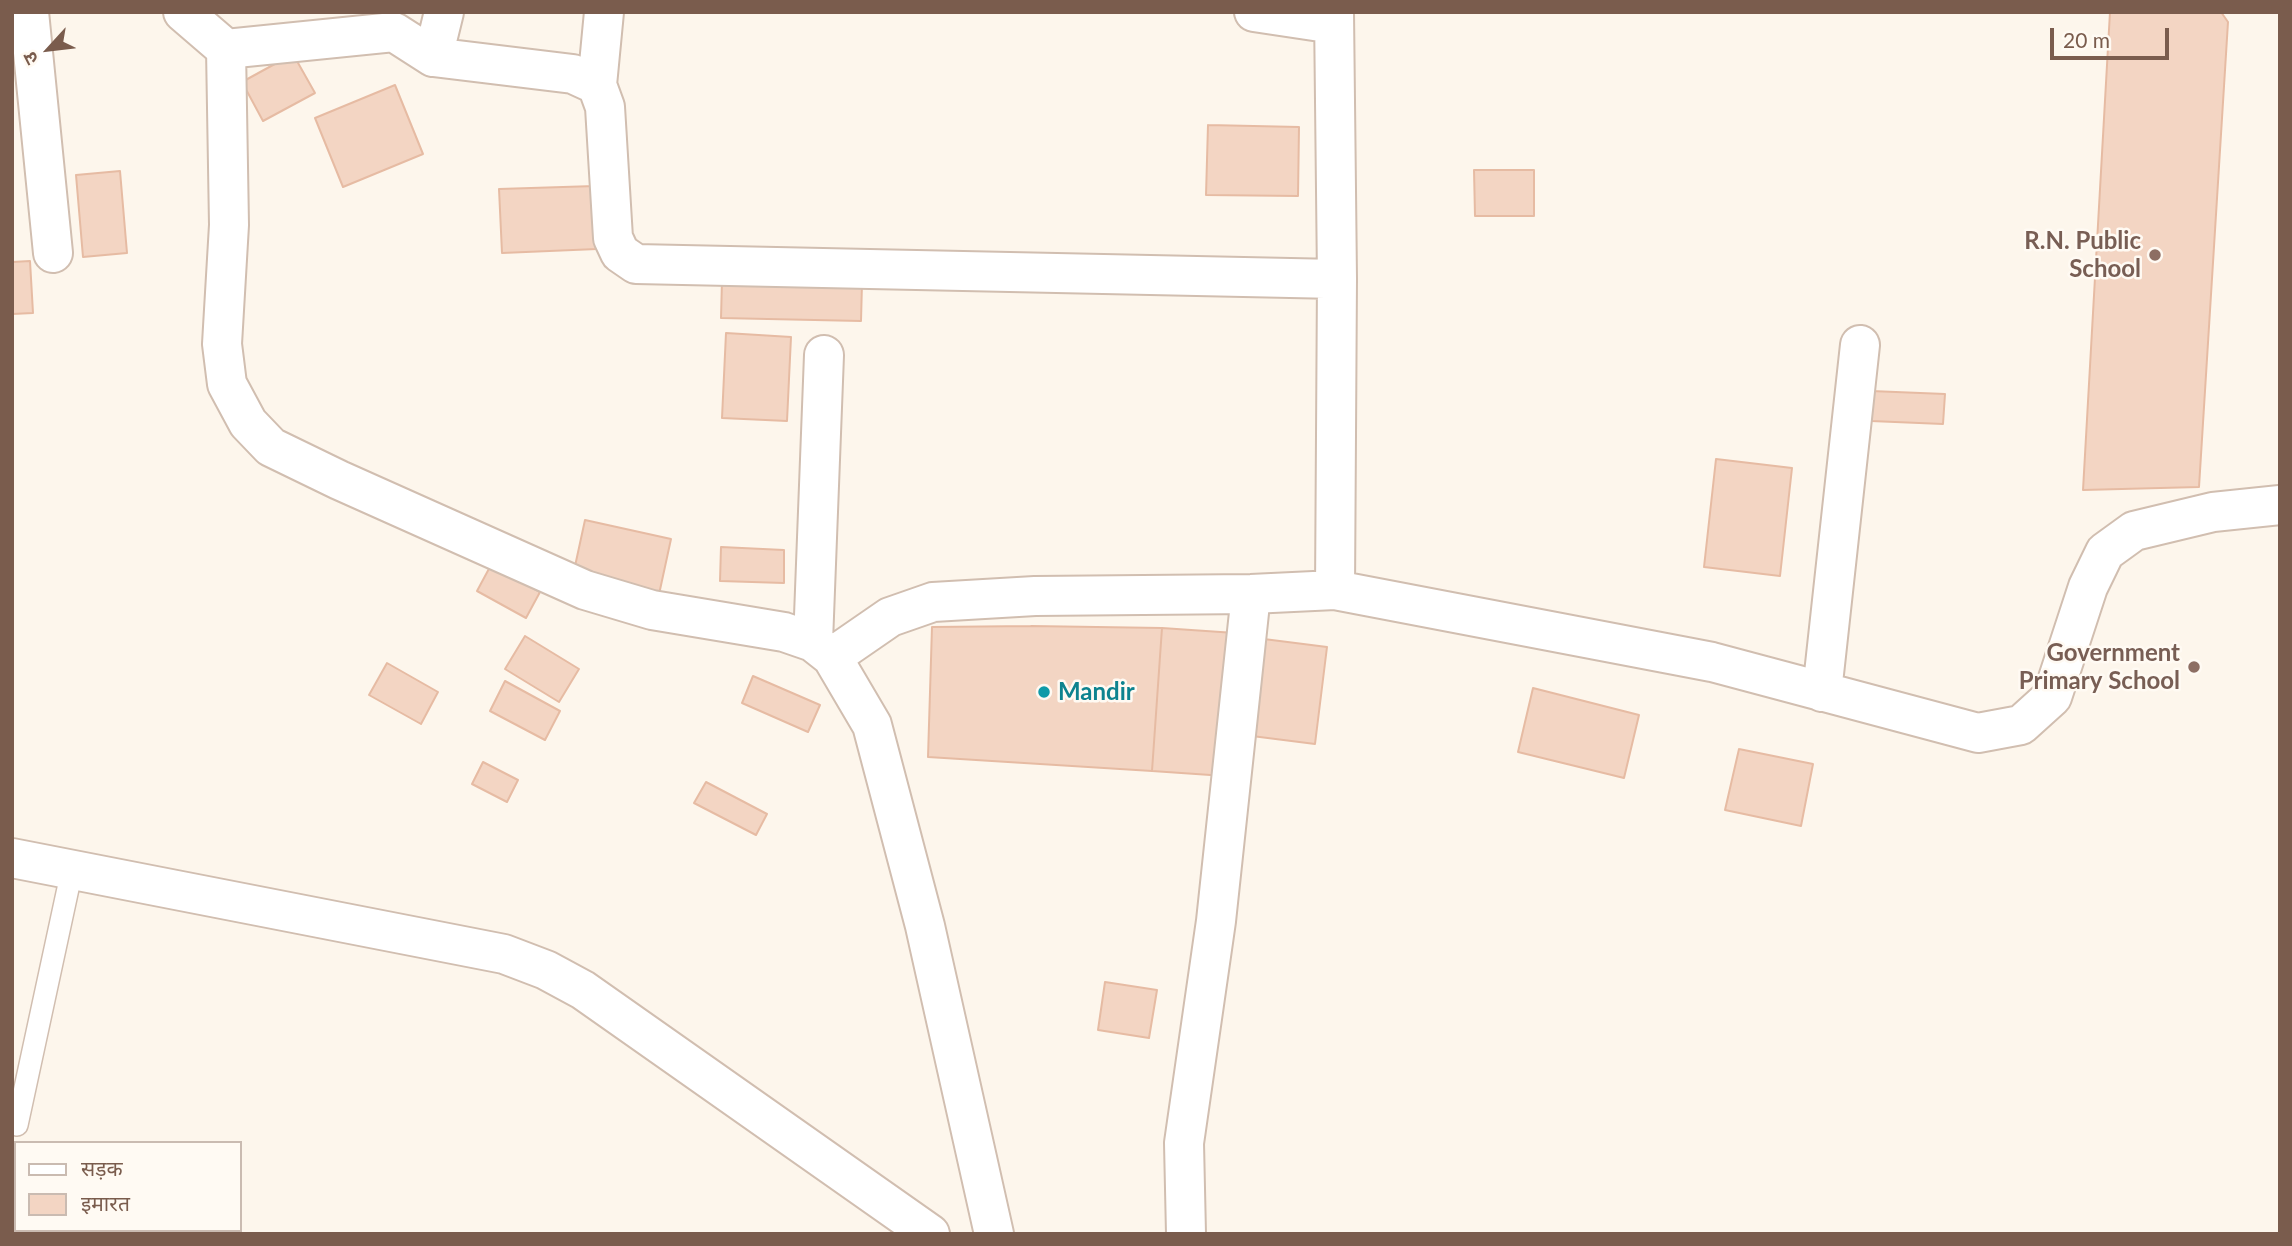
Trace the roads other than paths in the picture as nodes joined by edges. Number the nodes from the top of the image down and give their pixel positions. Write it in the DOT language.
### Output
graph roads {
  1 [pos="29,12"];
  2 [pos="183,12"];
  3 [pos="444,12"];
  4 [pos="604,12"];
  5 [pos="1254,12"];
  6 [pos="1334,18"];
  7 [pos="226,49"];
  8 [pos="433,57"];
  9 [pos="597,85"];
  10 [pos="53,253"];
  11 [pos="1336,279"];
  12 [pos="1860,345"];
  13 [pos="824,355"];
  14 [pos="2280,505"];
  15 [pos="1335,590"];
  16 [pos="1251,594"];
  17 [pos="823,649"];
  18 [pos="1822,692"];
  19 [pos="12,858"];
  20 [pos="72,870"];
  21 [pos="17,1125"];
  22 [pos="930,1234"];
  23 [pos="994,1234"];
  24 [pos="1186,1234"];
  1 -- 10 [label="street"];
  2 -- 7 [label="street"];
  3 -- 8 [label="street"];
  4 -- 9 [label="street"];
  5 -- 6 [label="street"];
  6 -- 11 [label="street"];
  7 -- 8 [label="street"];
  7 -- 17 [label="street"];
  8 -- 9 [label="street"];
  9 -- 11 [label="street"];
  11 -- 15 [label="street"];
  12 -- 18 [label="street"];
  13 -- 17 [label="street"];
  14 -- 18 [label="street"];
  15 -- 16 [label="street"];
  15 -- 18 [label="street"];
  16 -- 17 [label="street"];
  16 -- 24 [label="street"];
  17 -- 23 [label="street"];
  19 -- 20 [label="street"];
  20 -- 21 [label="lane"];
  20 -- 22 [label="street"];
}
